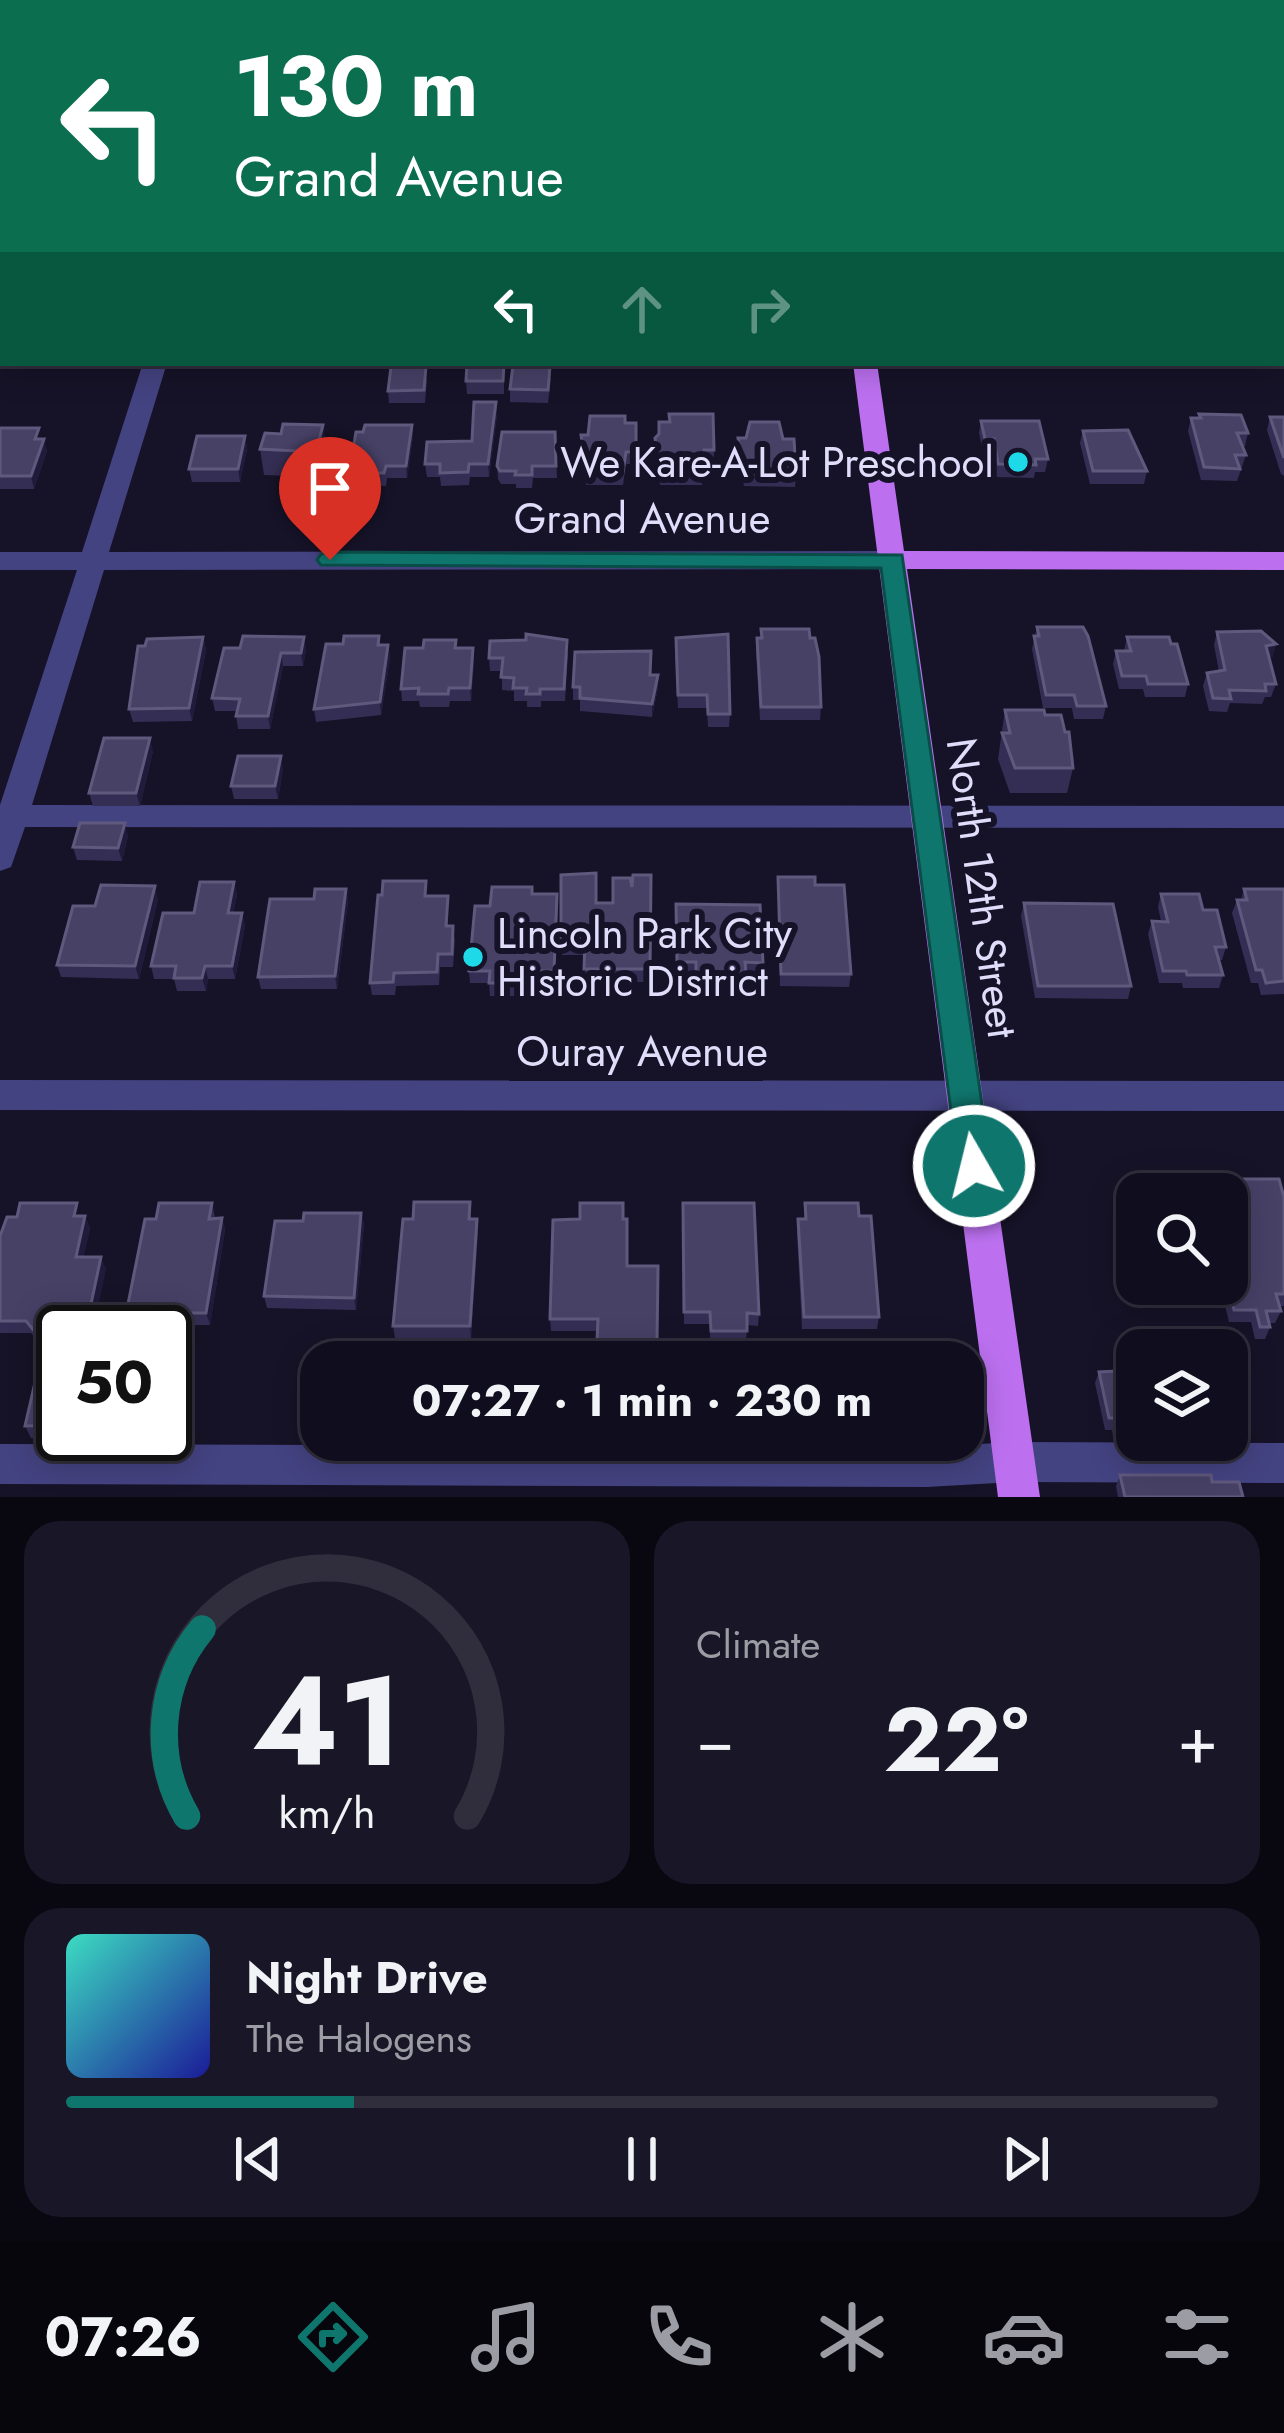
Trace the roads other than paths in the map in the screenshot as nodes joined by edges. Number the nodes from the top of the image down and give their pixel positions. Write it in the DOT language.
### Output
graph roads {
  1 [pos="154,366"];
  2 [pos="865,366"];
  3 [pos="93,560"];
  4 [pos="893,560"];
  5 [pos="0,561"];
  6 [pos="1284,561"];
  7 [pos="7,816"];
  8 [pos="927,817"];
  9 [pos="1284,818"];
  10 [pos="0,860"];
  11 [pos="0,1095"];
  12 [pos="964,1096"];
  13 [pos="1284,1096"];
  14 [pos="1284,1463"];
  15 [pos="0,1464"];
  16 [pos="1016,1479"];
  1 -- 3 [label="street"];
  2 -- 4 [label="main road, North 12th Street"];
  3 -- 4 [label="street, Grand Avenue"];
  3 -- 5 [label="street, Grand Avenue"];
  3 -- 7 [label="street"];
  4 -- 6 [label="main road, Grand Avenue"];
  4 -- 8 [label="main road, North 12th Street"];
  7 -- 8 [label="street"];
  7 -- 10 [label="street"];
  8 -- 9 [label="street"];
  8 -- 12 [label="main road, North 12th Street"];
  11 -- 12 [label="street, Ouray Avenue"];
  12 -- 13 [label="street, Ouray Avenue"];
  12 -- 16 [label="main road, North 12th Street"];
  14 -- 16 [label="street"];
  15 -- 16 [label="street"];
}
